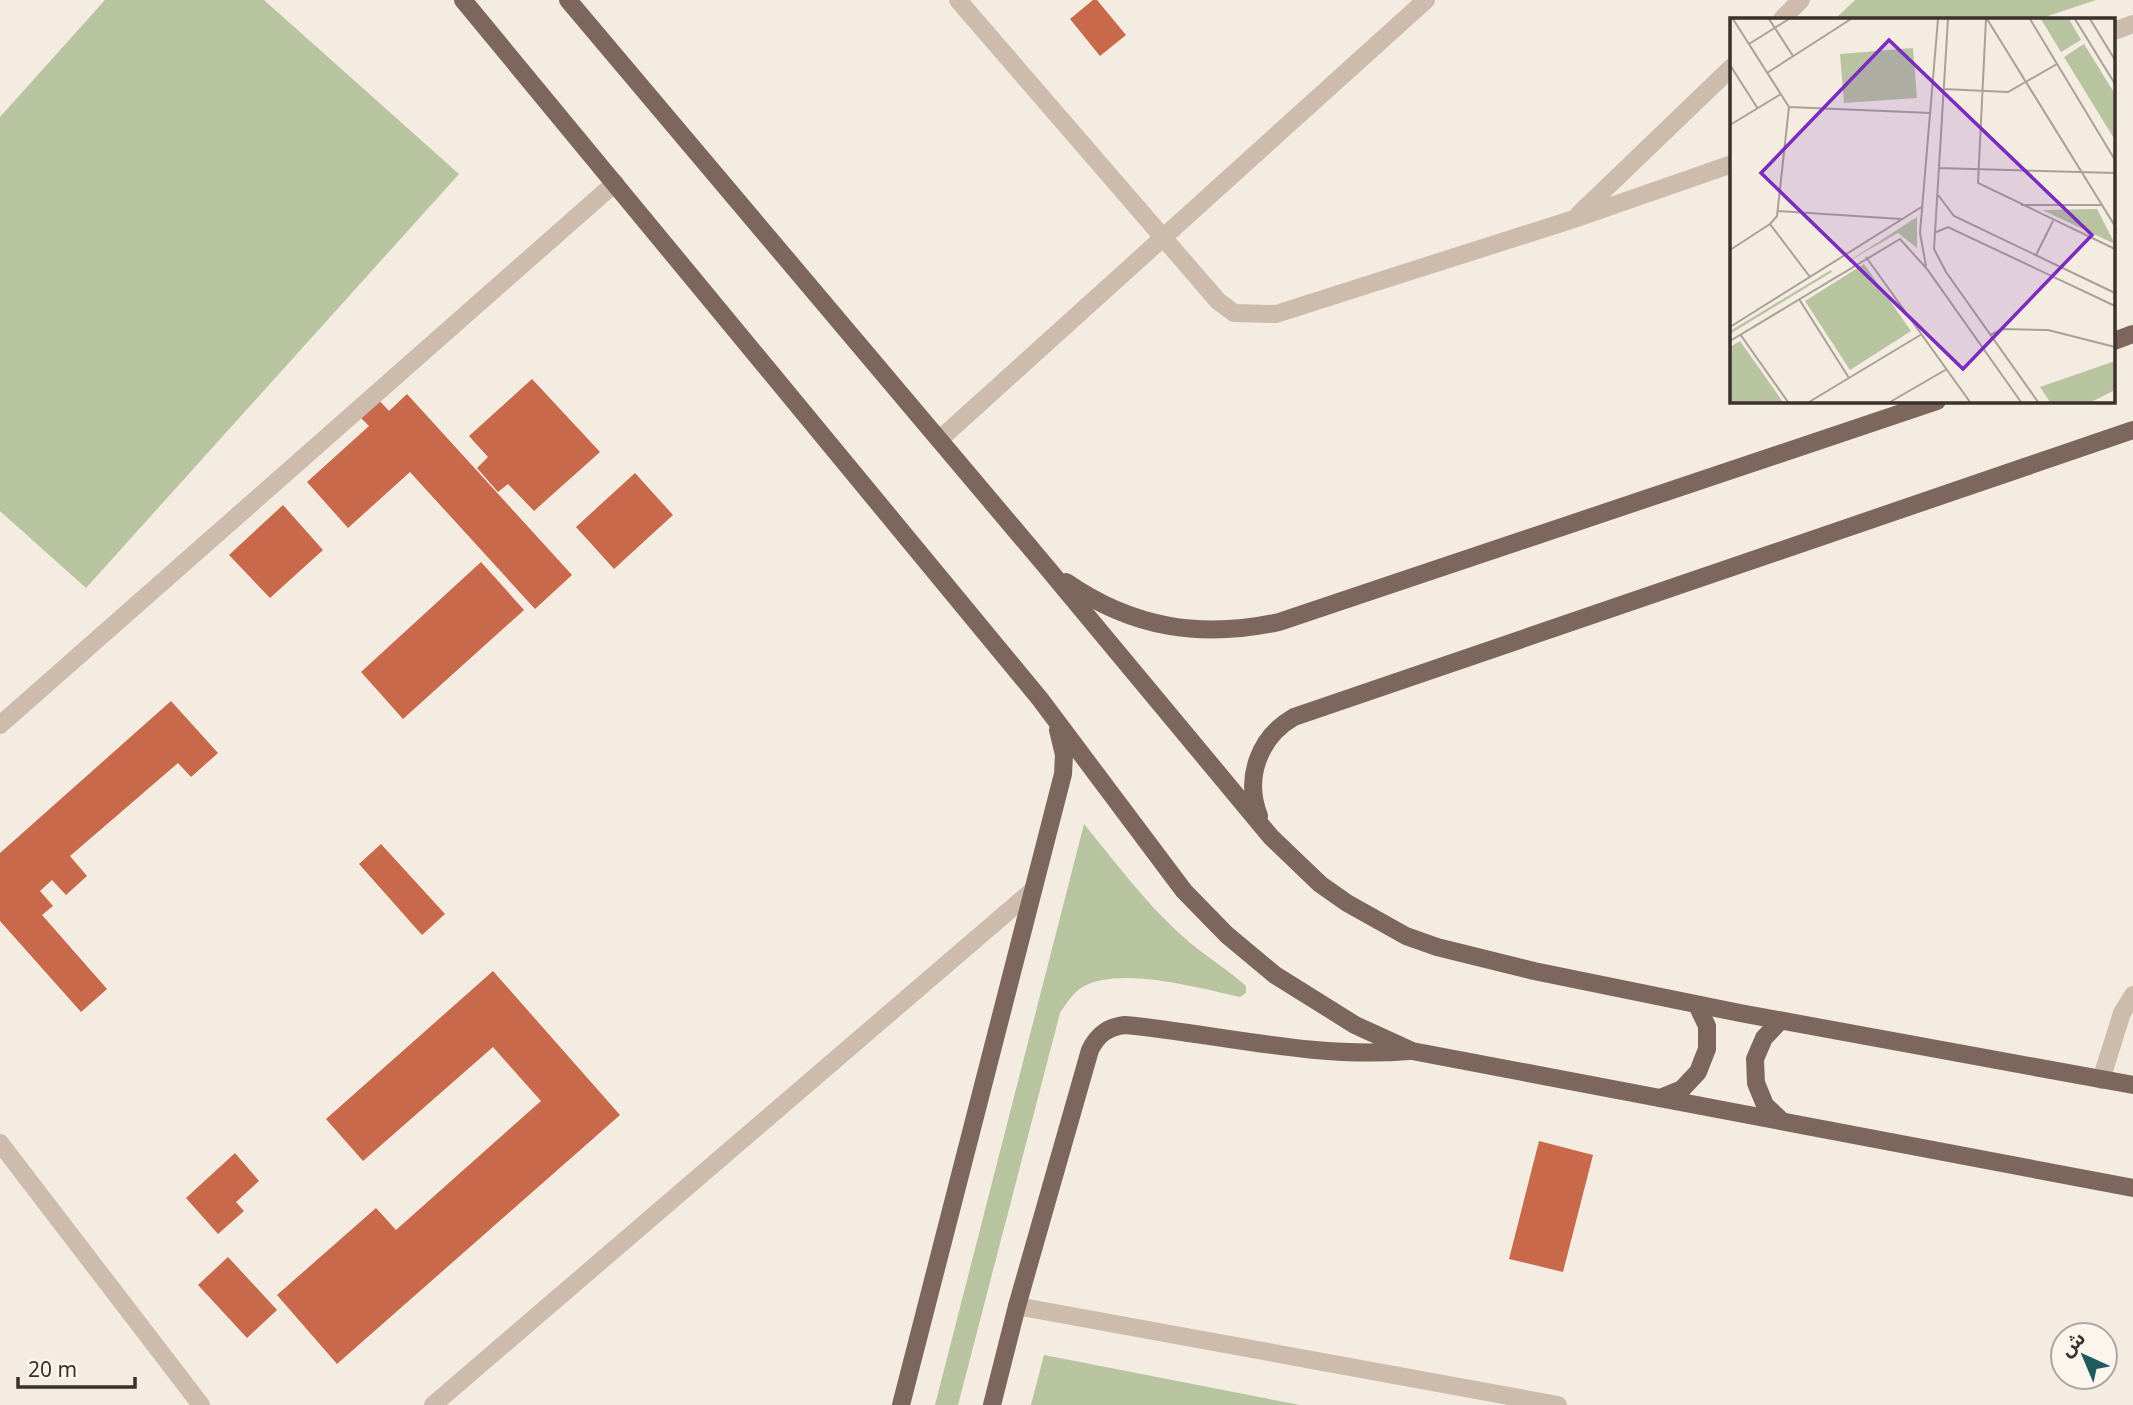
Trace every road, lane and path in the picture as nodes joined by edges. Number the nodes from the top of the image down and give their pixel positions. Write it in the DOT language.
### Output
graph roads {
  1 [pos="463,0"];
  2 [pos="568,0"];
  3 [pos="958,0"];
  4 [pos="1426,0"];
  5 [pos="1801,0"];
  6 [pos="1783,18"];
  7 [pos="2133,24"];
  8 [pos="2116,30"];
  9 [pos="1730,69"];
  10 [pos="1730,165"];
  11 [pos="615,183"];
  12 [pos="1574,219"];
  13 [pos="1163,237"];
  14 [pos="2133,334"];
  15 [pos="2116,340"];
  16 [pos="1933,402"];
  17 [pos="2133,430"];
  18 [pos="939,440"];
  19 [pos="1044,564"];
  20 [pos="1040,699"];
  21 [pos="0,725"];
  22 [pos="1271,837"];
  23 [pos="1033,890"];
  24 [pos="2133,995"];
  25 [pos="1697,1005"];
  26 [pos="1780,1021"];
  27 [pos="1412,1051"];
  28 [pos="2101,1080"];
  29 [pos="2133,1086"];
  30 [pos="1660,1098"];
  31 [pos="1782,1121"];
  32 [pos="0,1143"];
  33 [pos="2133,1188"];
  34 [pos="1017,1306"];
  35 [pos="201,1405"];
  36 [pos="433,1405"];
  37 [pos="901,1405"];
  38 [pos="992,1405"];
  39 [pos="1558,1405"];
  1 -- 11 [label="main road"];
  2 -- 18 [label="main road"];
  3 -- 13 [label="street"];
  4 -- 13 [label="street"];
  5 -- 6 [label="street"];
  7 -- 8 [label="street"];
  9 -- 12 [label="street"];
  10 -- 12 [label="street"];
  11 -- 20 [label="main road"];
  11 -- 21 [label="street"];
  12 -- 13 [label="street"];
  13 -- 18 [label="street"];
  14 -- 15 [label="main road"];
  16 -- 19 [label="main road"];
  17 -- 22 [label="main road"];
  18 -- 19 [label="main road"];
  19 -- 22 [label="main road"];
  20 -- 23 [label="main road"];
  20 -- 27 [label="main road"];
  22 -- 25 [label="main road"];
  23 -- 36 [label="street"];
  23 -- 37 [label="main road"];
  24 -- 28 [label="street"];
  25 -- 26 [label="main road"];
  25 -- 30 [label="main road"];
  26 -- 28 [label="main road"];
  26 -- 31 [label="main road"];
  27 -- 30 [label="main road"];
  27 -- 34 [label="main road"];
  28 -- 29 [label="main road"];
  30 -- 31 [label="main road"];
  31 -- 33 [label="main road"];
  32 -- 35 [label="street"];
  34 -- 38 [label="main road"];
  34 -- 39 [label="street"];
}
